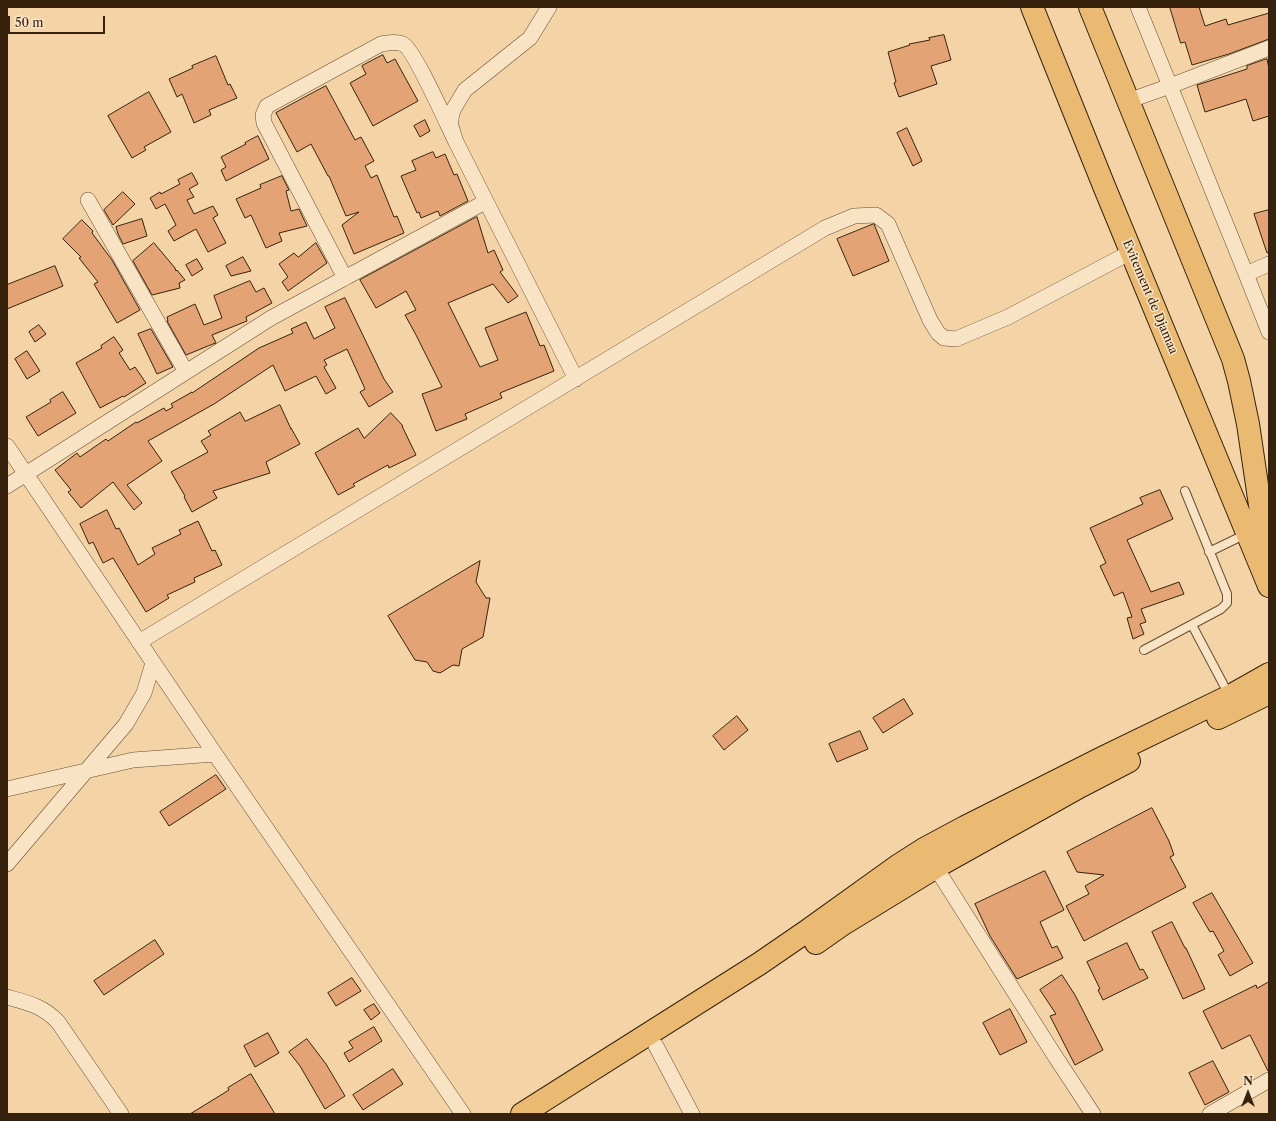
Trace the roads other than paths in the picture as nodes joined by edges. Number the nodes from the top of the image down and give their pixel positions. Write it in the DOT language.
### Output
graph roads {
  1 [pos="549,7"];
  2 [pos="1032,7"];
  3 [pos="1090,7"];
  4 [pos="1138,7"];
  5 [pos="1269,48"];
  6 [pos="1170,86"];
  7 [pos="1128,101"];
  8 [pos="456,142"];
  9 [pos="88,200"];
  10 [pos="485,202"];
  11 [pos="1131,252"];
  12 [pos="1269,264"];
  13 [pos="1246,274"];
  14 [pos="345,278"];
  15 [pos="1269,332"];
  16 [pos="186,372"];
  17 [pos="576,379"];
  18 [pos="7,446"];
  19 [pos="26,474"];
  20 [pos="7,486"];
  21 [pos="1185,491"];
  22 [pos="1247,534"];
  23 [pos="1209,552"];
  24 [pos="1269,556"];
  25 [pos="1269,586"];
  26 [pos="1192,625"];
  27 [pos="139,642"];
  28 [pos="1144,650"];
  29 [pos="153,663"];
  30 [pos="1269,674"];
  31 [pos="1269,693"];
  32 [pos="1230,696"];
  33 [pos="215,754"];
  34 [pos="86,771"];
  35 [pos="7,789"];
  36 [pos="924,849"];
  37 [pos="7,864"];
  38 [pos="936,867"];
  39 [pos="7,997"];
  40 [pos="656,1046"];
  41 [pos="1269,1080"];
  42 [pos="121,1114"];
  43 [pos="463,1114"];
  44 [pos="522,1114"];
  45 [pos="547,1114"];
  46 [pos="692,1114"];
  47 [pos="1093,1114"];
  48 [pos="1210,1114"];
  1 -- 8 [label="street"];
  2 -- 11 [label="main road, Evitement de Djamaa"];
  3 -- 7 [label="main road"];
  4 -- 6 [label="street"];
  5 -- 6 [label="street"];
  6 -- 7 [label="street"];
  6 -- 13 [label="street"];
  7 -- 24 [label="main road"];
  8 -- 10 [label="street"];
  8 -- 14 [label="street"];
  9 -- 16 [label="street"];
  10 -- 14 [label="street"];
  10 -- 17 [label="street"];
  11 -- 17 [label="street"];
  11 -- 22 [label="main road, Evitement de Djamaa"];
  12 -- 13 [label="street"];
  13 -- 15 [label="street"];
  14 -- 16 [label="street"];
  16 -- 19 [label="street"];
  17 -- 27 [label="street"];
  18 -- 19 [label="street"];
  19 -- 20 [label="street"];
  19 -- 27 [label="street"];
  21 -- 23 [label="lane"];
  22 -- 23 [label="lane"];
  22 -- 25 [label="main road, Evitement de Djamaa"];
  23 -- 26 [label="lane"];
  26 -- 28 [label="lane"];
  26 -- 32 [label="lane"];
  27 -- 29 [label="street"];
  29 -- 33 [label="street"];
  29 -- 34 [label="street"];
  30 -- 32 [label="main road"];
  31 -- 38 [label="main road"];
  32 -- 36 [label="main road"];
  33 -- 34 [label="street"];
  33 -- 43 [label="street"];
  34 -- 35 [label="street"];
  34 -- 37 [label="street"];
  36 -- 38 [label="street"];
  36 -- 44 [label="main road"];
  38 -- 40 [label="main road"];
  38 -- 47 [label="street"];
  39 -- 42 [label="street"];
  40 -- 45 [label="main road"];
  40 -- 46 [label="street"];
  41 -- 48 [label="street"];
}
